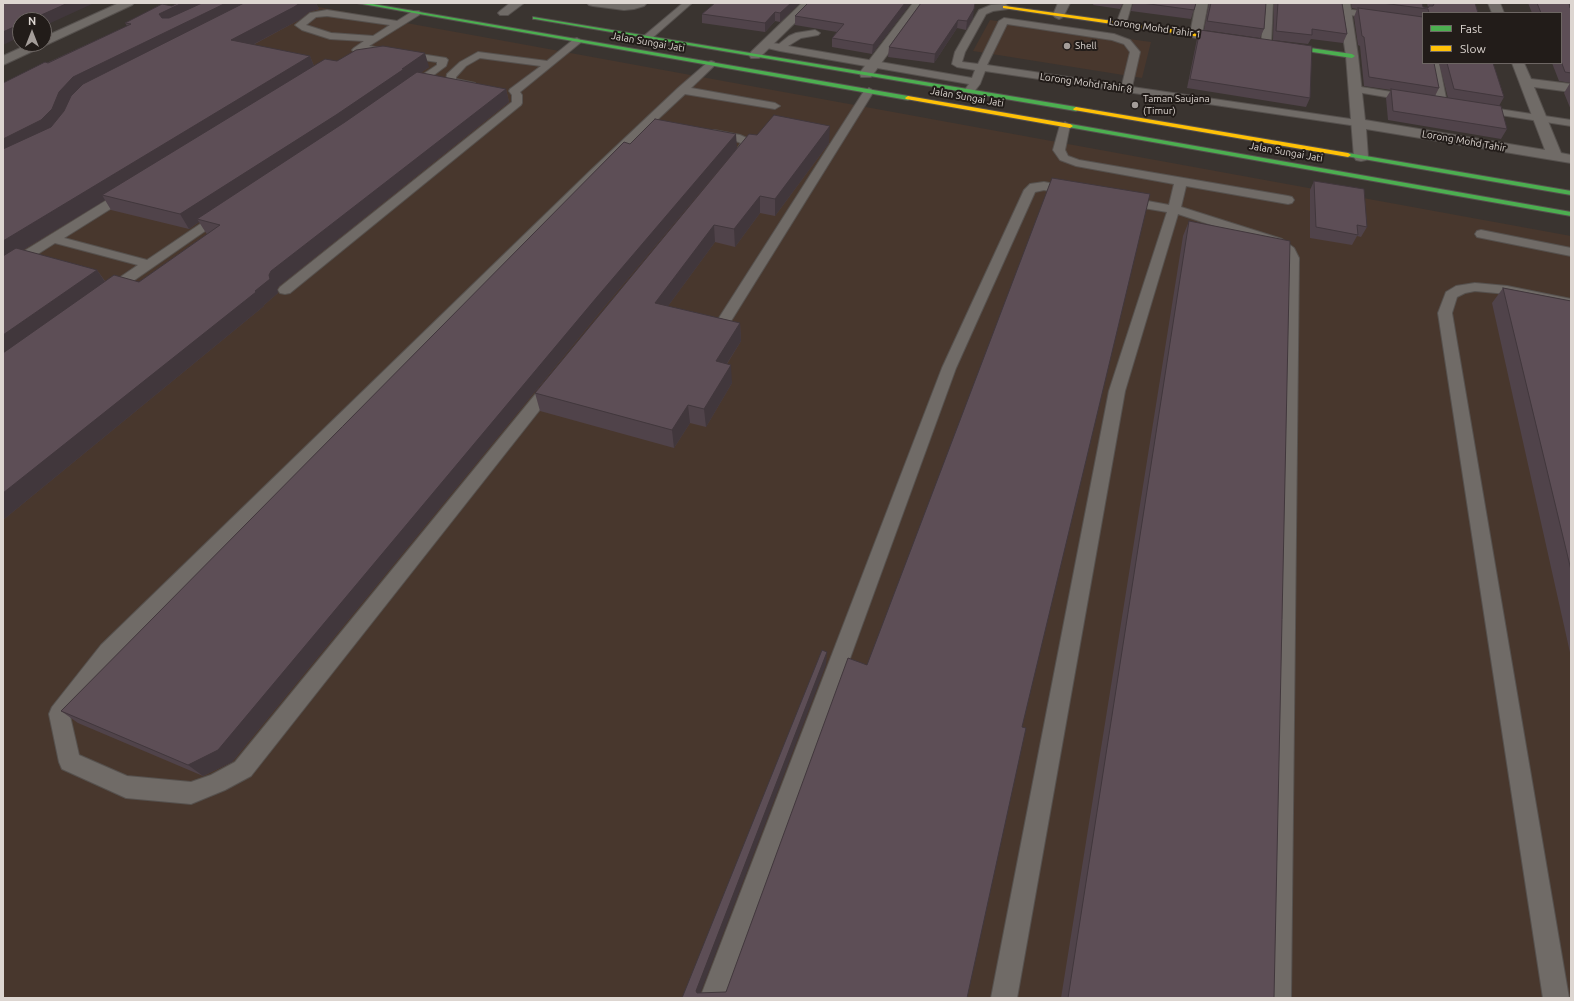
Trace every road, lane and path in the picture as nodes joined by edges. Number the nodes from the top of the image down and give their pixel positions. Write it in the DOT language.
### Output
graph roads {
  1 [pos="128,3"];
  2 [pos="359,3"];
  3 [pos="518,3"];
  4 [pos="593,3"];
  5 [pos="640,3"];
  6 [pos="688,3"];
  7 [pos="809,3"];
  8 [pos="919,3"];
  9 [pos="1064,3"];
  10 [pos="1128,3"];
  11 [pos="1202,3"];
  12 [pos="1269,3"];
  13 [pos="1005,7"];
  14 [pos="1345,7"];
  15 [pos="501,12"];
  16 [pos="416,13"];
  17 [pos="1059,15"];
  18 [pos="1422,22"];
  19 [pos="398,24"];
  20 [pos="1121,24"];
  21 [pos="815,33"];
  22 [pos="1196,34"];
  23 [pos="648,37"];
  24 [pos="52,38"];
  25 [pos="374,39"];
  26 [pos="1235,40"];
  27 [pos="577,41"];
  28 [pos="1262,44"];
  29 [pos="766,45"];
  30 [pos="360,48"];
  31 [pos="780,48"];
  32 [pos="22,52"];
  33 [pos="755,55"];
  34 [pos="347,56"];
  35 [pos="1352,56"];
  36 [pos="3,61"];
  37 [pos="550,64"];
  38 [pos="711,64"];
  39 [pos="1434,64"];
  40 [pos="1518,64"];
  41 [pos="980,68"];
  42 [pos="869,69"];
  43 [pos="976,82"];
  44 [pos="1525,82"];
  45 [pos="483,88"];
  46 [pos="1571,88"];
  47 [pos="1126,89"];
  48 [pos="1355,89"];
  49 [pos="682,90"];
  50 [pos="869,91"];
  51 [pos="969,91"];
  52 [pos="403,93"];
  53 [pos="775,106"];
  54 [pos="1465,106"];
  55 [pos="1540,118"];
  56 [pos="651,119"];
  57 [pos="667,123"];
  58 [pos="1358,123"];
  59 [pos="1571,123"];
  60 [pos="1065,125"];
  61 [pos="705,131"];
  62 [pos="1555,156"];
  63 [pos="1361,157"];
  64 [pos="1571,159"];
  65 [pos="726,170"];
  66 [pos="1181,181"];
  67 [pos="133,189"];
  68 [pos="1571,193"];
  69 [pos="1088,194"];
  70 [pos="1109,198"];
  71 [pos="1288,200"];
  72 [pos="234,207"];
  73 [pos="1174,209"];
  74 [pos="1571,214"];
  75 [pos="1481,234"];
  76 [pos="53,239"];
  77 [pos="1571,252"];
  78 [pos="148,264"];
  79 [pos="3,270"];
  80 [pos="285,290"];
  81 [pos="98,300"];
  82 [pos="1571,303"];
  83 [pos="724,321"];
  84 [pos="562,372"];
  85 [pos="713,998"];
  86 [pos="1004,998"];
  87 [pos="1278,998"];
  88 [pos="1556,998"];
  1 -- 24 [label="street"];
  2 -- 16 [label="main road, Jalan Sungai Jati"];
  3 -- 15 [label="street"];
  4 -- 5 [label="street"];
  6 -- 23 [label="lane"];
  7 -- 29 [label="street"];
  8 -- 42 [label="street"];
  9 -- 17 [label="street"];
  10 -- 20 [label="lane"];
  11 -- 22 [label="street"];
  12 -- 28 [label="lane"];
  13 -- 17 [label="main road, Lorong Mohd Tahir 1"];
  13 -- 41 [label="lane, Lorong Mohd Tahir 8"];
  14 -- 18 [label="lane"];
  14 -- 35 [label="street"];
  15 -- 23 [label="main road, Jalan Sungai Jati"];
  16 -- 19 [label="lane"];
  16 -- 27 [label="main road, Jalan Sungai Jati"];
  17 -- 20 [label="main road, Lorong Mohd Tahir 1"];
  19 -- 25 [label="lane"];
  19 -- 25 [label="lane"];
  20 -- 22 [label="main road, Lorong Mohd Tahir 1"];
  21 -- 31 [label="lane"];
  22 -- 26 [label="main road, Lorong Mohd Tahir 1"];
  23 -- 33 [label="main road, Jalan Sungai Jati"];
  25 -- 30 [label="lane"];
  27 -- 37 [label="lane"];
  27 -- 38 [label="main road, Jalan Sungai Jati"];
  28 -- 35 [label="main road"];
  29 -- 31 [label="lane"];
  29 -- 33 [label="street"];
  30 -- 34 [label="lane"];
  30 -- 52 [label="lane"];
  31 -- 42 [label="lane"];
  32 -- 36 [label="street"];
  33 -- 42 [label="main road, Jalan Sungai Jati"];
  35 -- 48 [label="street"];
  37 -- 45 [label="lane"];
  37 -- 80 [label="lane"];
  38 -- 49 [label="lane"];
  38 -- 50 [label="main road, Jalan Sungai Jati"];
  39 -- 48 [label="lane"];
  40 -- 44 [label="street"];
  41 -- 43 [label="lane"];
  41 -- 47 [label="lane, Lorong Mohd Tahir 8"];
  41 -- 47 [label="lane"];
  42 -- 43 [label="lane"];
  42 -- 51 [label="main road, Jalan Sungai Jati"];
  43 -- 51 [label="lane"];
  44 -- 46 [label="street"];
  44 -- 55 [label="street"];
  47 -- 58 [label="lane, Lorong Mohd Tahir 8"];
  48 -- 58 [label="street"];
  49 -- 53 [label="lane"];
  49 -- 56 [label="lane"];
  50 -- 60 [label="main road, Jalan Sungai Jati"];
  50 -- 83 [label="lane"];
  51 -- 63 [label="main road, Jalan Sungai Jati"];
  54 -- 55 [label="lane"];
  55 -- 59 [label="lane"];
  55 -- 62 [label="street"];
  56 -- 57 [label="lane"];
  56 -- 84 [label="lane"];
  58 -- 62 [label="street, Lorong Mohd Tahir"];
  58 -- 63 [label="street"];
  60 -- 66 [label="lane"];
  60 -- 74 [label="main road, Jalan Sungai Jati"];
  61 -- 65 [label="lane"];
  62 -- 64 [label="street, Lorong Mohd Tahir"];
  63 -- 68 [label="main road, Jalan Sungai Jati"];
  66 -- 71 [label="lane"];
  66 -- 73 [label="lane"];
  67 -- 76 [label="lane"];
  69 -- 85 [label="lane"];
  70 -- 73 [label="lane"];
  72 -- 78 [label="lane"];
  73 -- 86 [label="lane"];
  73 -- 87 [label="lane"];
  75 -- 77 [label="lane"];
  76 -- 78 [label="lane"];
  76 -- 79 [label="lane"];
  78 -- 81 [label="lane"];
  82 -- 88 [label="lane"];
}
